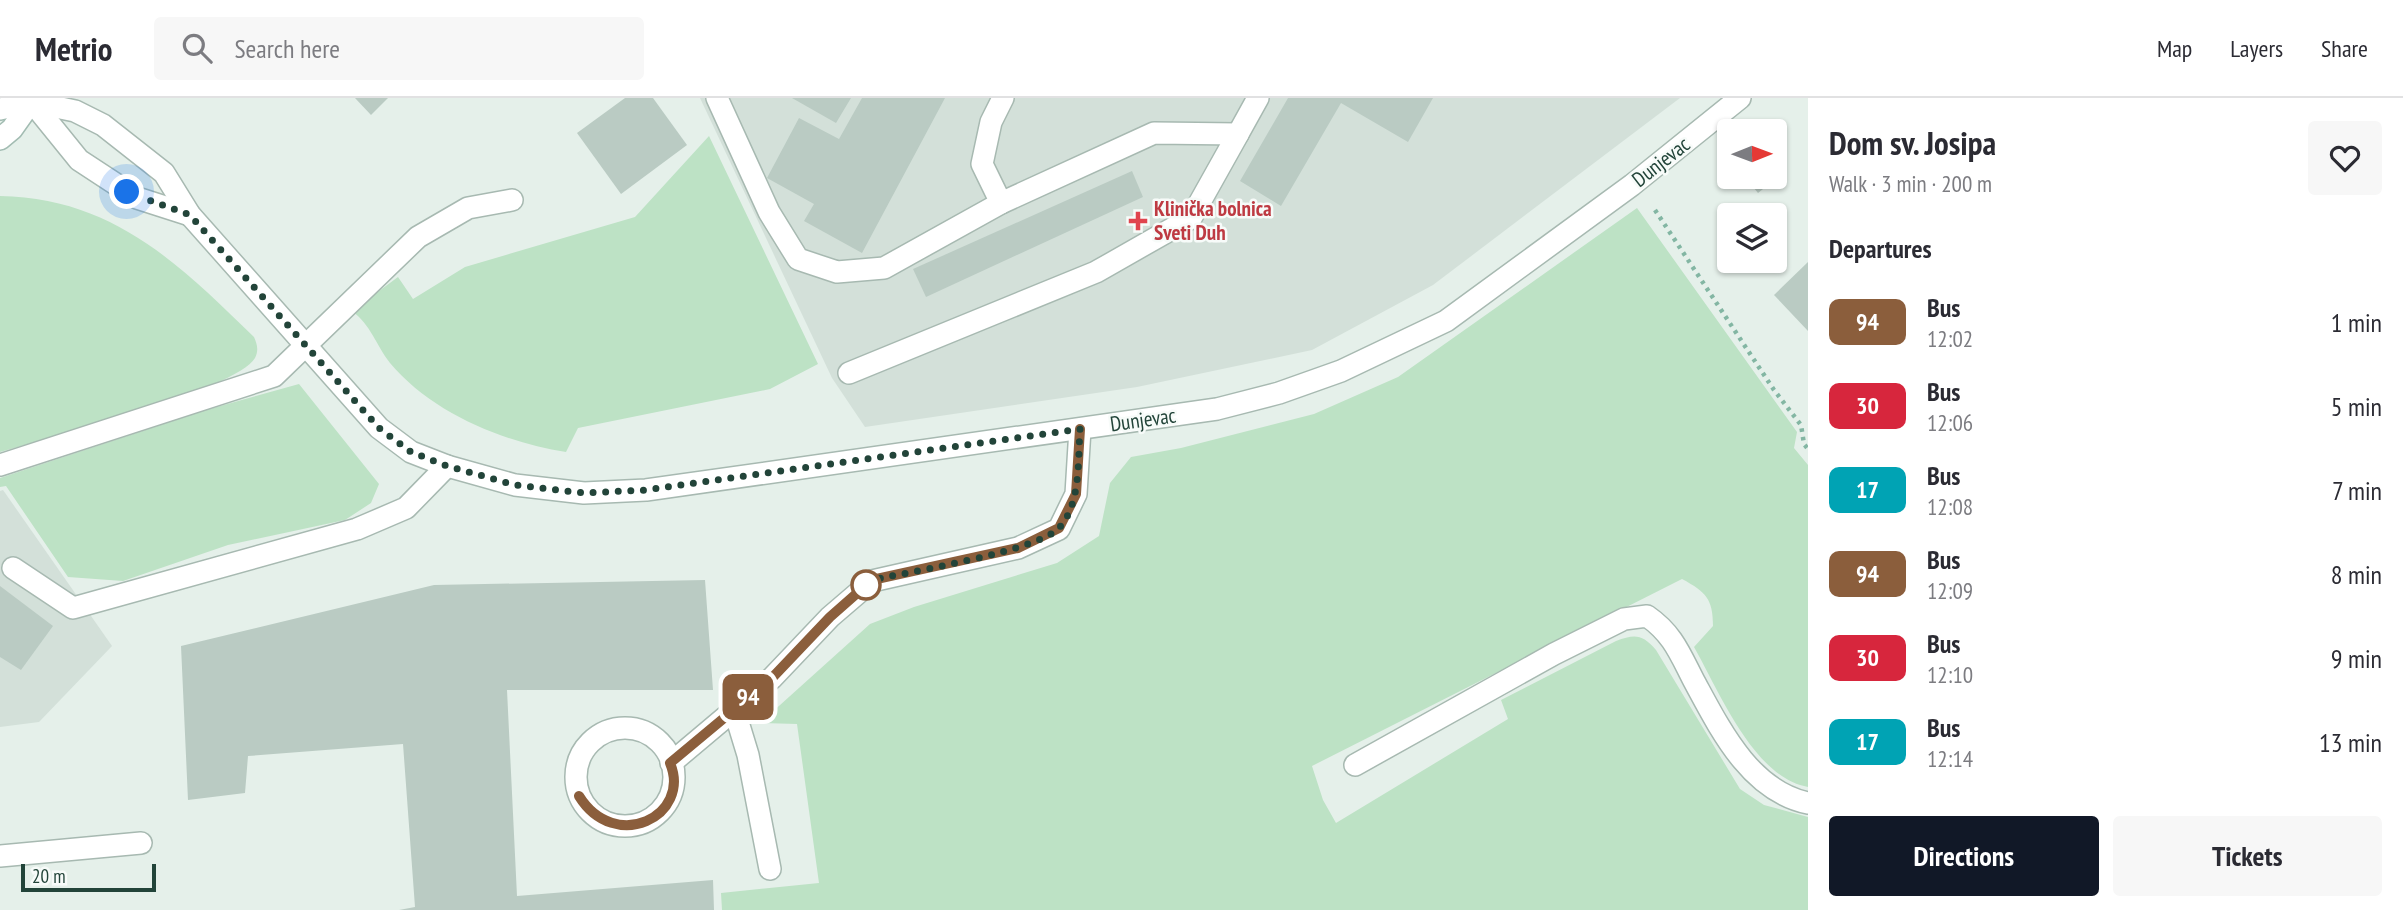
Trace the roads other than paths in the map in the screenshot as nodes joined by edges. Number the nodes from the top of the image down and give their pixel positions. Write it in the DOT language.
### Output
graph roads {
  1 [pos="717,98"];
  2 [pos="1003,98"];
  3 [pos="1258,98"];
  4 [pos="1740,98"];
  5 [pos="33,100"];
  6 [pos="0,108"];
  7 [pos="1238,134"];
  8 [pos="0,139"];
  9 [pos="512,200"];
  10 [pos="1001,203"];
  11 [pos="190,215"];
  12 [pos="309,346"];
  13 [pos="849,373"];
  14 [pos="1080,429"];
  15 [pos="0,465"];
  16 [pos="447,466"];
  17 [pos="13,568"];
  18 [pos="734,709"];
  19 [pos="670,763"];
  20 [pos="1355,765"];
  21 [pos="1808,803"];
  22 [pos="141,843"];
  23 [pos="0,856"];
  24 [pos="770,869"];
  1 -- 10 [label="street"];
  2 -- 10 [label="street"];
  3 -- 7 [label="street"];
  4 -- 14 [label="street, Dunjevac"];
  5 -- 6 [label="street"];
  5 -- 8 [label="street"];
  5 -- 11 [label="street, Dunjevac"];
  5 -- 11 [label="street, Dunjevac"];
  7 -- 10 [label="street"];
  7 -- 13 [label="street"];
  9 -- 12 [label="street"];
  11 -- 12 [label="street, Dunjevac"];
  12 -- 15 [label="street"];
  12 -- 16 [label="street, Dunjevac"];
  14 -- 16 [label="street, Dunjevac"];
  14 -- 18 [label="street"];
  16 -- 17 [label="street"];
  18 -- 19 [label="street"];
  18 -- 24 [label="street"];
  19 -- 19 [label="street"];
  20 -- 21 [label="street"];
  22 -- 23 [label="street"];
}
